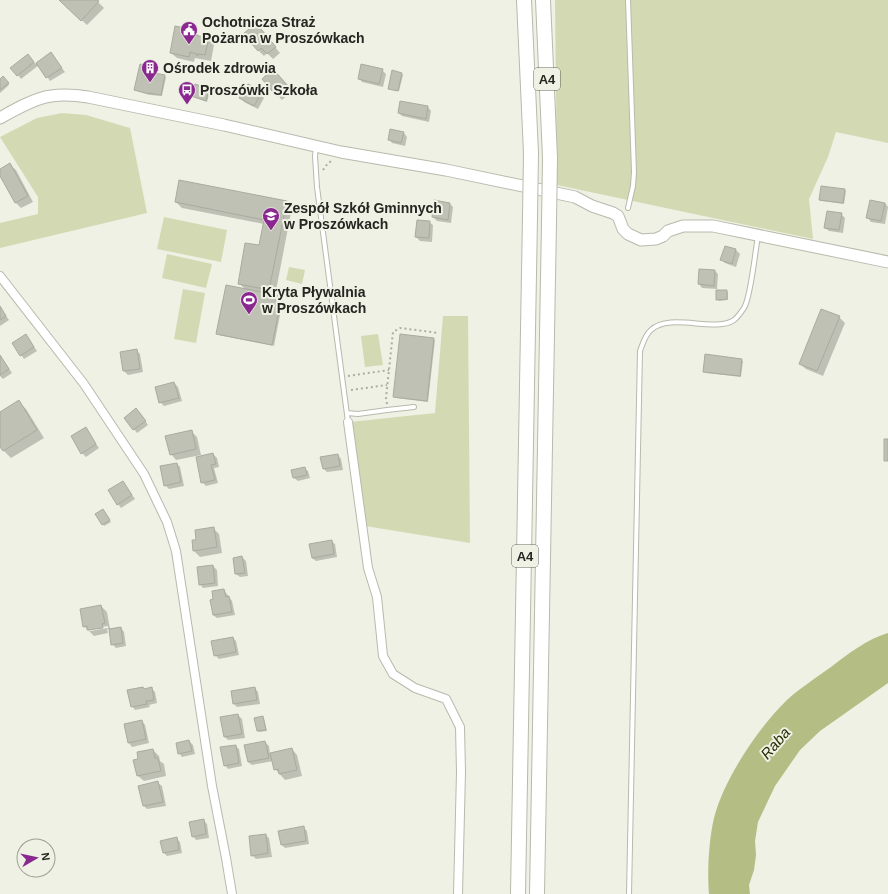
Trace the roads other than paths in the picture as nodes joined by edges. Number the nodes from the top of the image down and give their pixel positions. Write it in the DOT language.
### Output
graph roads {
  1 [pos="524,0"];
  2 [pos="543,0"];
  3 [pos="628,0"];
  4 [pos="0,118"];
  5 [pos="316,146"];
  6 [pos="628,208"];
  7 [pos="758,236"];
  8 [pos="888,262"];
  9 [pos="0,276"];
  10 [pos="414,407"];
  11 [pos="347,413"];
  12 [pos="348,422"];
  13 [pos="232,894"];
  14 [pos="458,894"];
  15 [pos="518,894"];
  16 [pos="537,894"];
  17 [pos="628,894"];
  1 -- 15 [label="highway, A4, bridge"];
  2 -- 16 [label="highway, A4, bridge"];
  3 -- 6 [label="lane"];
  4 -- 5 [label="main road"];
  5 -- 7 [label="main road"];
  5 -- 11 [label="lane"];
  7 -- 8 [label="main road"];
  7 -- 17 [label="lane"];
  9 -- 13 [label="street"];
  10 -- 11 [label="lane"];
  11 -- 12 [label="lane"];
  12 -- 14 [label="street"];
}
